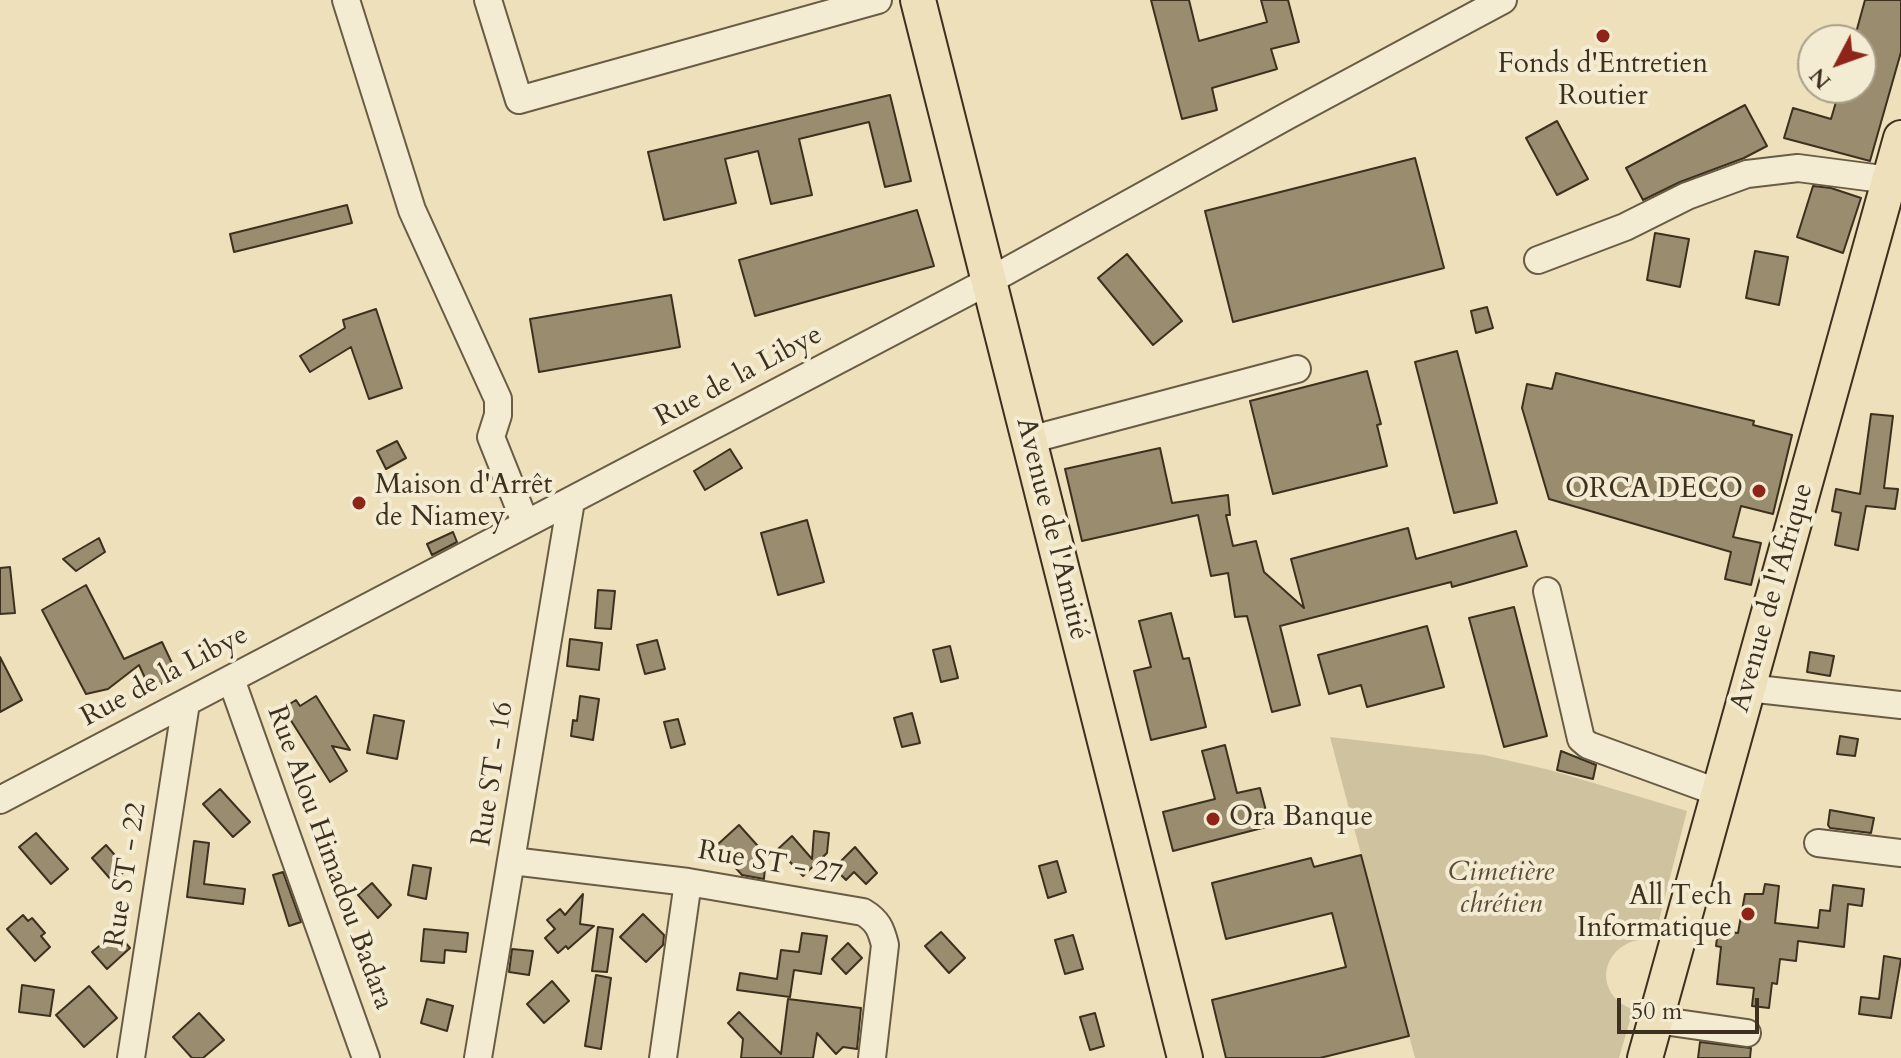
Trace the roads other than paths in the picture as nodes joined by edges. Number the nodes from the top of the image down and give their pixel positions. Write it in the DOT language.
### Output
graph roads {
  1 [pos="346,0"];
  2 [pos="488,0"];
  3 [pos="878,0"];
  4 [pos="918,0"];
  5 [pos="1503,0"];
  6 [pos="1901,138"];
  7 [pos="1890,180"];
  8 [pos="1891,220"];
  9 [pos="1538,260"];
  10 [pos="987,282"];
  11 [pos="1297,369"];
  12 [pos="1029,440"];
  13 [pos="571,501"];
  14 [pos="525,522"];
  15 [pos="1547,591"];
  16 [pos="231,679"];
  17 [pos="1748,688"];
  18 [pos="186,703"];
  19 [pos="1901,705"];
  20 [pos="1717,792"];
  21 [pos="0,800"];
  22 [pos="1818,843"];
  23 [pos="1901,853"];
  24 [pos="512,861"];
  25 [pos="688,882"];
  26 [pos="1656,1020"];
  27 [pos="1747,1033"];
  28 [pos="131,1058"];
  29 [pos="366,1058"];
  30 [pos="478,1058"];
  31 [pos="663,1058"];
  32 [pos="872,1058"];
  33 [pos="1185,1058"];
  34 [pos="1645,1058"];
  1 -- 14 [label="street"];
  2 -- 3 [label="street"];
  4 -- 10 [label="main road, Avenue de l'Amitié"];
  5 -- 10 [label="street, Rue de la Libye"];
  6 -- 7 [label="main road, Avenue de l'Afrique"];
  7 -- 8 [label="main road, Avenue de l'Afrique"];
  7 -- 9 [label="street"];
  8 -- 17 [label="main road, Avenue de l'Afrique"];
  10 -- 12 [label="main road, Avenue de l'Amitié"];
  10 -- 13 [label="street, Rue de la Libye"];
  11 -- 12 [label="street"];
  12 -- 33 [label="main road, Avenue de l'Amitié"];
  13 -- 14 [label="street, Rue de la Libye"];
  13 -- 24 [label="street, Rue ST - 16"];
  14 -- 16 [label="street, Rue de la Libye"];
  15 -- 20 [label="street"];
  16 -- 18 [label="street, Rue de la Libye"];
  16 -- 29 [label="street, Rue Alou Himadou Badara"];
  17 -- 19 [label="street"];
  17 -- 20 [label="main road, Avenue de l'Afrique"];
  18 -- 21 [label="street, Rue de la Libye"];
  18 -- 28 [label="street, Rue ST - 22"];
  20 -- 26 [label="main road, Avenue de l'Afrique"];
  22 -- 23 [label="street"];
  24 -- 25 [label="street, Rue ST - 27"];
  24 -- 30 [label="street, Rue ST - 16"];
  25 -- 31 [label="street"];
  25 -- 32 [label="street, Rue ST - 27"];
  26 -- 27 [label="street"];
  26 -- 34 [label="main road, Avenue de l'Afrique"];
}
